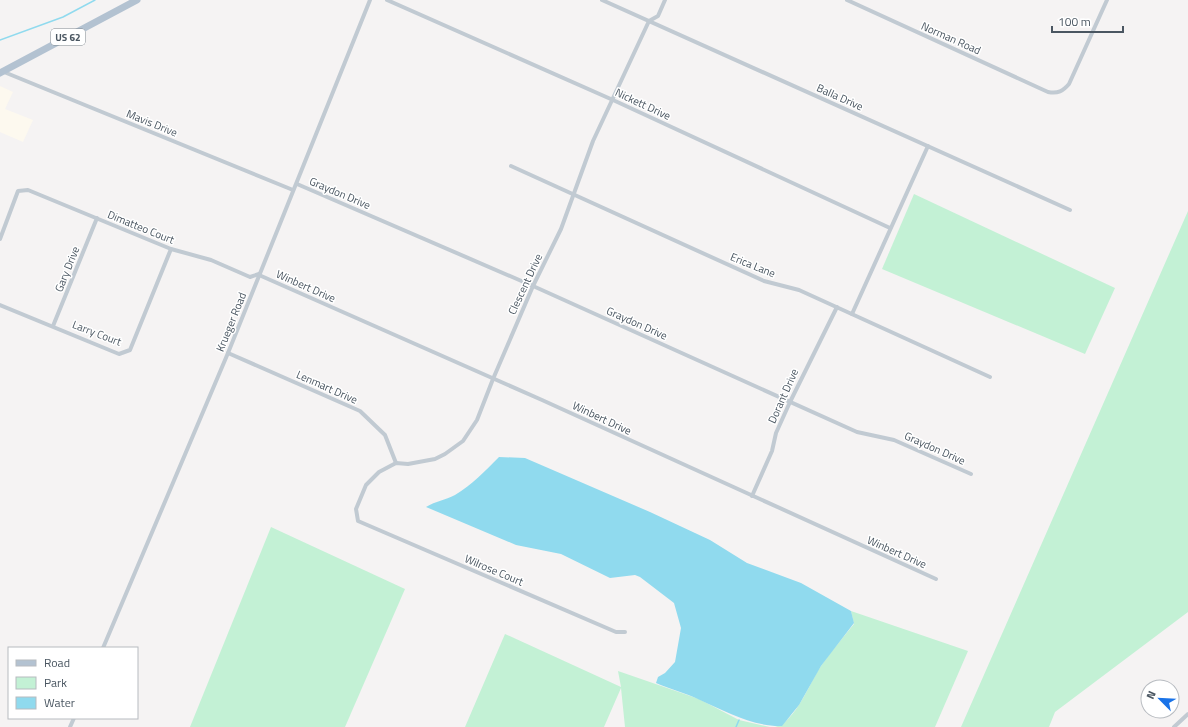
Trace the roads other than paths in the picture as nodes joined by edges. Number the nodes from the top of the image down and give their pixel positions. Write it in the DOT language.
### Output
graph roads {
  1 [pos="137,0"];
  2 [pos="370,0"];
  3 [pos="387,0"];
  4 [pos="602,0"];
  5 [pos="665,0"];
  6 [pos="847,0"];
  7 [pos="1107,0"];
  8 [pos="649,22"];
  9 [pos="2,72"];
  10 [pos="613,100"];
  11 [pos="928,146"];
  12 [pos="511,166"];
  13 [pos="297,184"];
  14 [pos="293,190"];
  15 [pos="574,195"];
  16 [pos="1070,210"];
  17 [pos="97,218"];
  18 [pos="890,228"];
  19 [pos="0,239"];
  20 [pos="171,249"];
  21 [pos="259,275"];
  22 [pos="533,286"];
  23 [pos="0,305"];
  24 [pos="836,307"];
  25 [pos="852,314"];
  26 [pos="53,326"];
  27 [pos="228,353"];
  28 [pos="990,377"];
  29 [pos="493,379"];
  30 [pos="790,402"];
  31 [pos="396,463"];
  32 [pos="971,474"];
  33 [pos="752,496"];
  34 [pos="358,521"];
  35 [pos="936,579"];
  36 [pos="625,632"];
  37 [pos="103,647"];
  38 [pos="1188,714"];
  39 [pos="1174,727"];
  1 -- 9 [label="main road, US 62"];
  2 -- 13 [label="street, Krueger Road"];
  3 -- 10 [label="street, Nickett Drive"];
  4 -- 8 [label="street, Balla Drive"];
  5 -- 8 [label="street, Clescent Drive"];
  6 -- 7 [label="street, Norman Road"];
  8 -- 10 [label="street, Clescent Drive"];
  8 -- 11 [label="street, Balla Drive"];
  9 -- 14 [label="street, Mavis Drive"];
  10 -- 15 [label="street, Clescent Drive"];
  10 -- 18 [label="street, Nickett Drive"];
  11 -- 16 [label="street, Balla Drive"];
  11 -- 18 [label="street"];
  12 -- 15 [label="street, Erica Lane"];
  13 -- 14 [label="street, Krueger Road"];
  13 -- 22 [label="street, Graydon Drive"];
  14 -- 21 [label="street, Krueger Road"];
  15 -- 22 [label="street, Clescent Drive"];
  15 -- 24 [label="street, Erica Lane"];
  17 -- 19 [label="street, Dimatteo Court"];
  17 -- 20 [label="street, Dimatteo Court"];
  17 -- 26 [label="street, Gary Drive"];
  18 -- 25 [label="street"];
  20 -- 21 [label="street, Dimatteo Court"];
  20 -- 26 [label="street, Larry Court"];
  21 -- 27 [label="street, Krueger Road"];
  21 -- 29 [label="street, Winbert Drive"];
  22 -- 29 [label="street, Clescent Drive"];
  22 -- 30 [label="street, Graydon Drive"];
  23 -- 26 [label="street, Larry Court"];
  24 -- 25 [label="street, Erica Lane"];
  24 -- 30 [label="street, Dorant Drive"];
  25 -- 28 [label="street, Erica Lane"];
  27 -- 31 [label="street, Lenmart Drive"];
  27 -- 37 [label="street, Krueger Road"];
  29 -- 31 [label="street, Clescent Drive"];
  29 -- 33 [label="street, Winbert Drive"];
  30 -- 32 [label="street, Graydon Drive"];
  30 -- 33 [label="street, Dorant Drive"];
  31 -- 34 [label="street, Clescent Drive"];
  33 -- 35 [label="street, Winbert Drive"];
  34 -- 36 [label="street, Wilrose Court"];
  38 -- 39 [label="street"];
}
